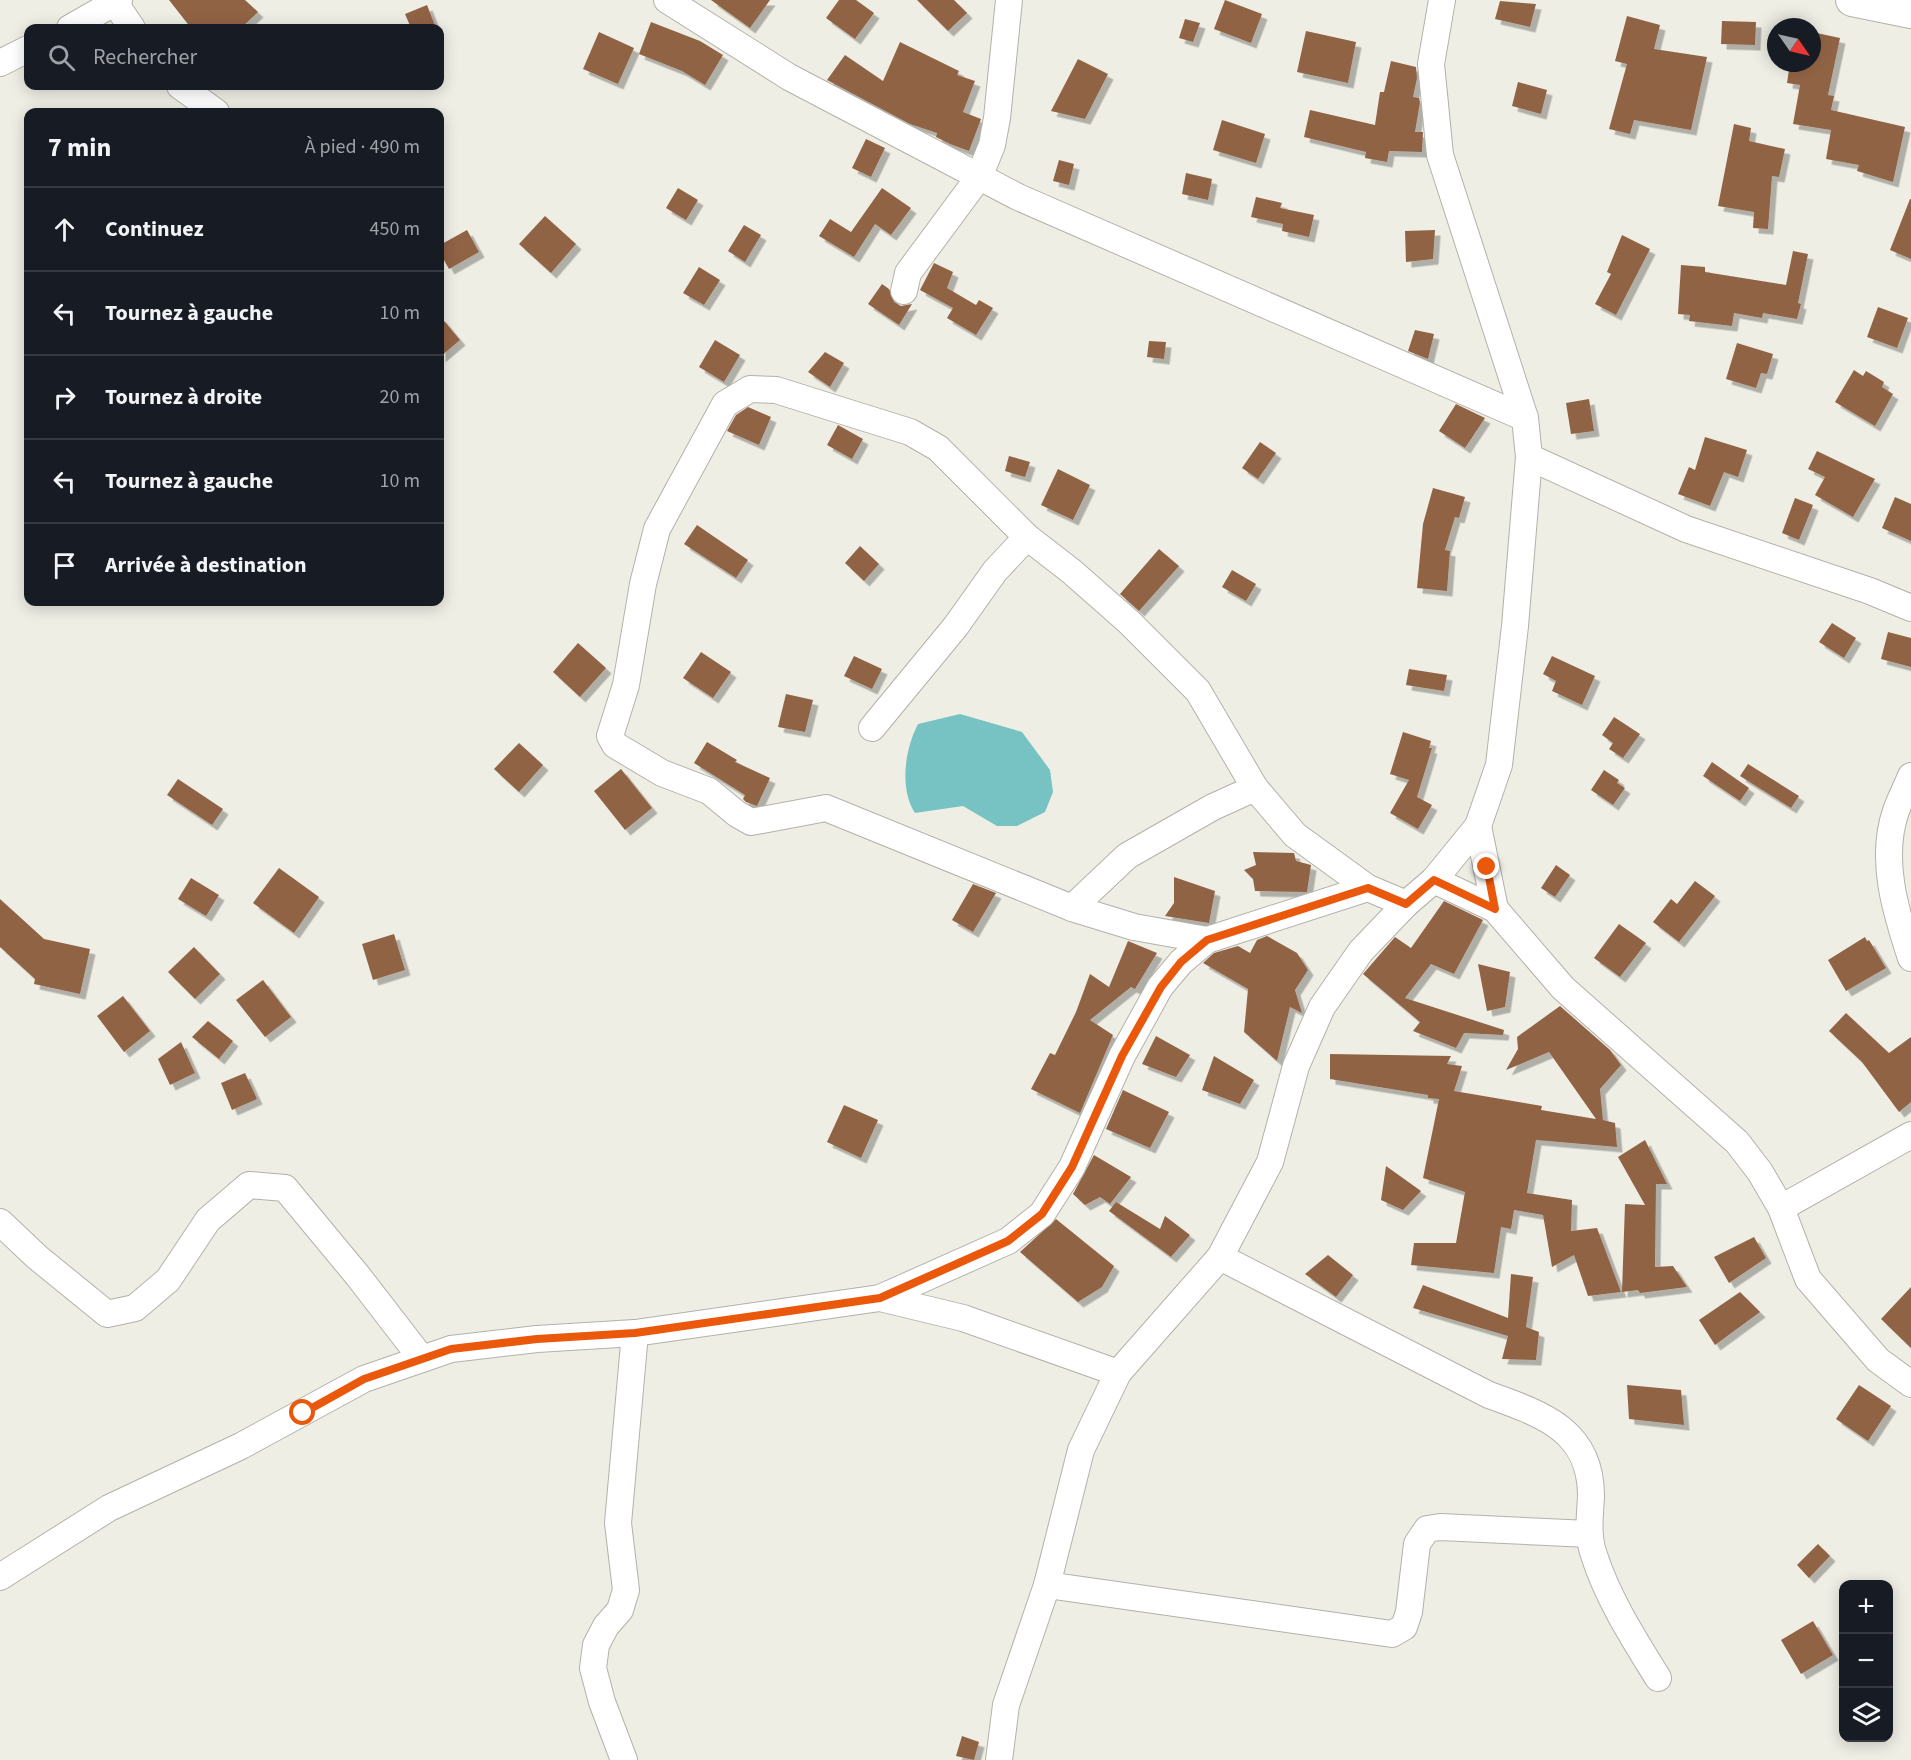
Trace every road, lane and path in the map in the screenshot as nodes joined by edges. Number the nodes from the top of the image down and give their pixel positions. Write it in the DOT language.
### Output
graph roads {
  1 [pos="667,0"];
  2 [pos="1009,0"];
  3 [pos="1442,0"];
  4 [pos="1852,0"];
  5 [pos="115,1"];
  6 [pos="1911,12"];
  7 [pos="77,24"];
  8 [pos="129,24"];
  9 [pos="24,51"];
  10 [pos="0,63"];
  11 [pos="186,90"];
  12 [pos="210,108"];
  13 [pos="979,177"];
  14 [pos="904,291"];
  15 [pos="1525,418"];
  16 [pos="1529,457"];
  17 [pos="1027,537"];
  18 [pos="1911,608"];
  19 [pos="872,728"];
  20 [pos="1911,776"];
  21 [pos="1255,788"];
  22 [pos="1478,826"];
  23 [pos="1434,880"];
  24 [pos="1368,888"];
  25 [pos="1406,904"];
  26 [pos="1072,908"];
  27 [pos="1495,909"];
  28 [pos="1207,940"];
  29 [pos="1911,958"];
  30 [pos="1911,1135"];
  31 [pos="1781,1208"];
  32 [pos="0,1222"];
  33 [pos="1220,1257"];
  34 [pos="880,1298"];
  35 [pos="635,1333"];
  36 [pos="422,1359"];
  37 [pos="1118,1373"];
  38 [pos="1911,1384"];
  39 [pos="1589,1534"];
  40 [pos="0,1577"];
  41 [pos="1047,1585"];
  42 [pos="1658,1678"];
  43 [pos="624,1760"];
  44 [pos="999,1760"];
  1 -- 13 [label="street"];
  2 -- 13 [label="street"];
  3 -- 15 [label="street"];
  4 -- 6 [label="main road"];
  5 -- 7 [label="street"];
  5 -- 8 [label="street"];
  9 -- 10 [label="street"];
  11 -- 12 [label="street"];
  13 -- 14 [label="street"];
  13 -- 15 [label="street"];
  15 -- 16 [label="street"];
  16 -- 18 [label="street"];
  16 -- 22 [label="street"];
  17 -- 19 [label="street"];
  17 -- 21 [label="street"];
  17 -- 26 [label="street"];
  20 -- 29 [label="street"];
  21 -- 24 [label="street"];
  21 -- 26 [label="street"];
  22 -- 23 [label="street"];
  22 -- 27 [label="street"];
  23 -- 25 [label="street"];
  23 -- 27 [label="street"];
  24 -- 25 [label="street"];
  24 -- 28 [label="street"];
  25 -- 33 [label="street"];
  26 -- 28 [label="street"];
  27 -- 31 [label="street"];
  28 -- 34 [label="street"];
  30 -- 31 [label="street"];
  31 -- 38 [label="street"];
  32 -- 36 [label="street"];
  33 -- 37 [label="street"];
  33 -- 39 [label="street"];
  34 -- 35 [label="street"];
  34 -- 37 [label="street"];
  35 -- 36 [label="street"];
  35 -- 43 [label="street"];
  36 -- 40 [label="street"];
  37 -- 41 [label="street"];
  39 -- 41 [label="street"];
  39 -- 42 [label="street"];
  41 -- 44 [label="street"];
}
